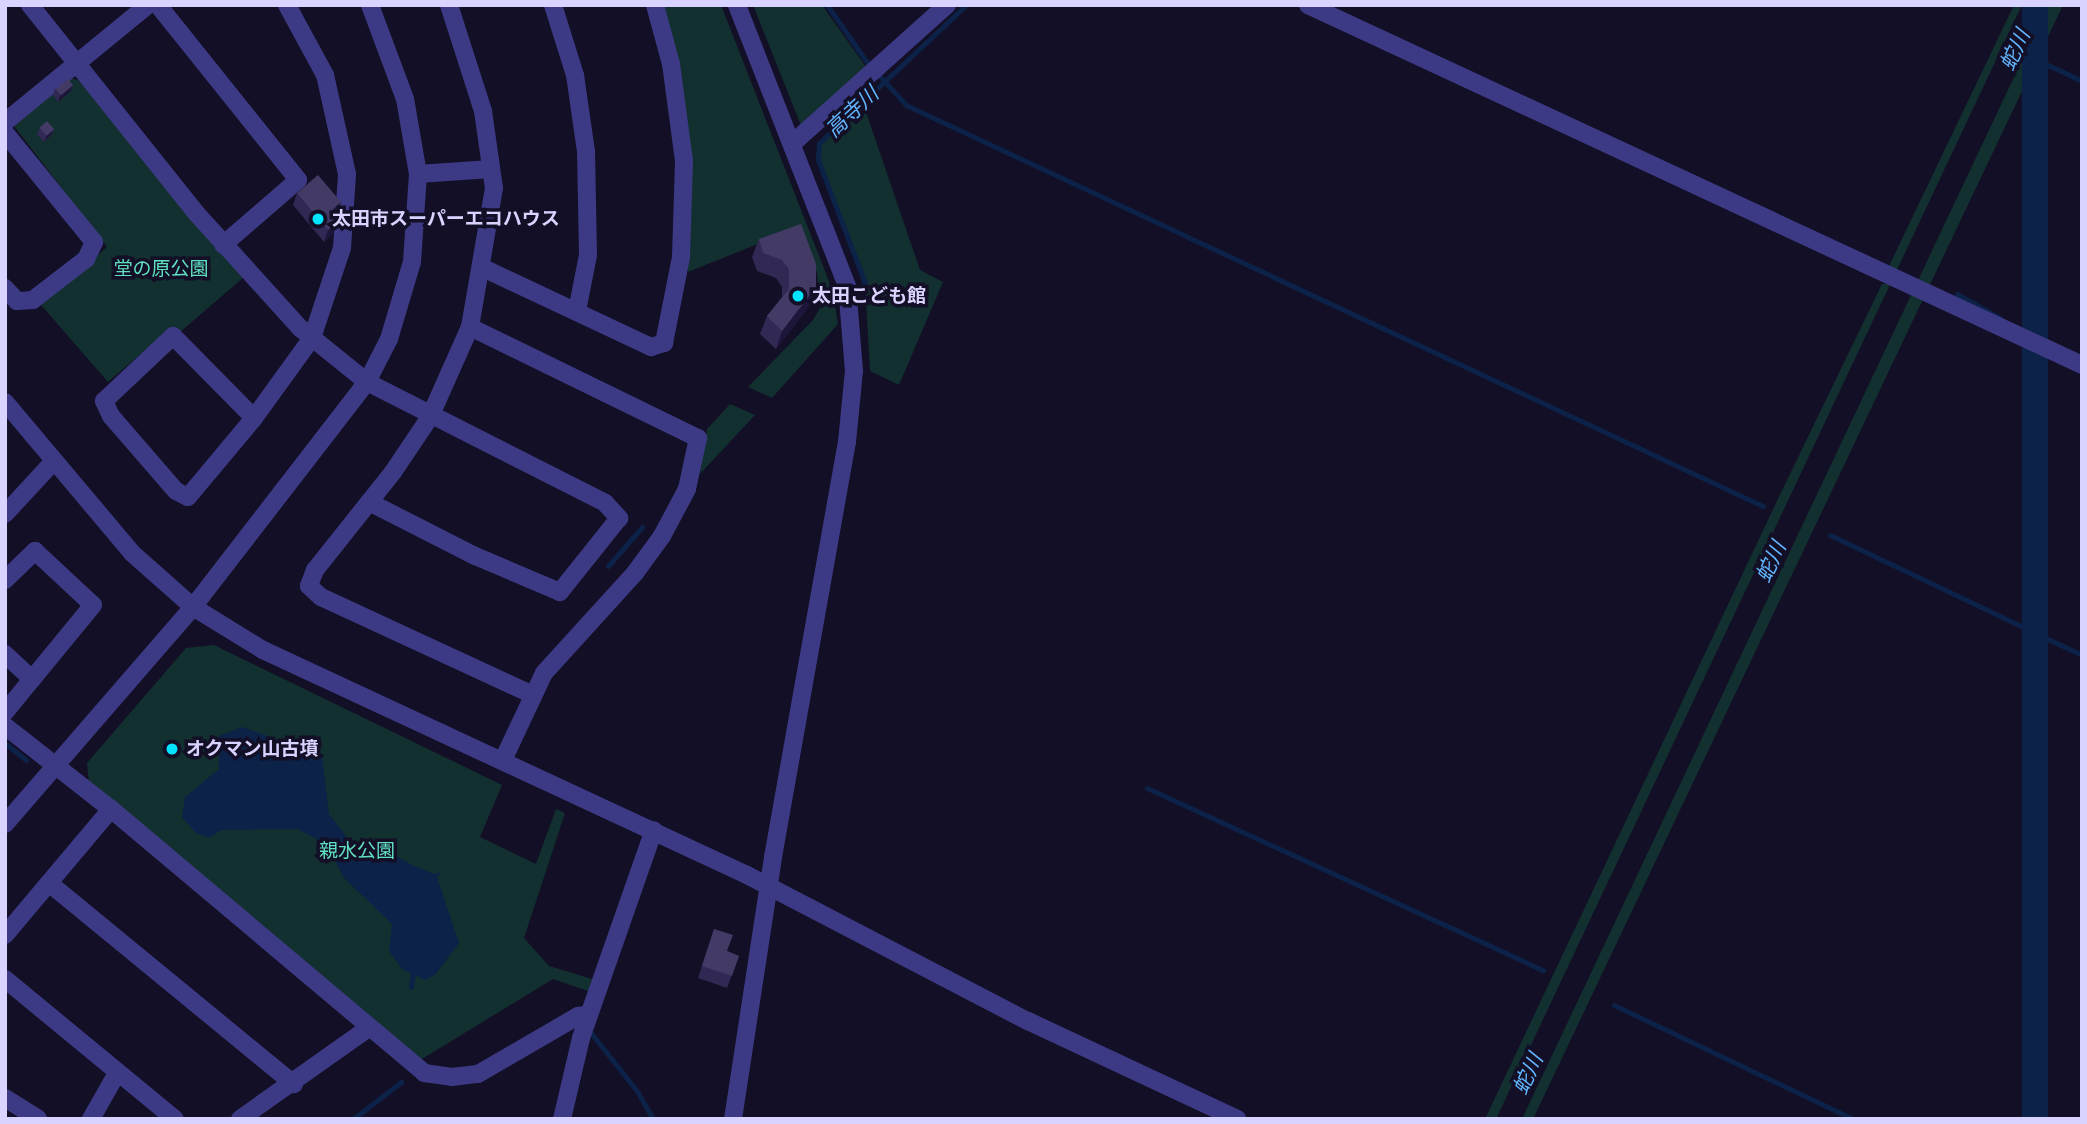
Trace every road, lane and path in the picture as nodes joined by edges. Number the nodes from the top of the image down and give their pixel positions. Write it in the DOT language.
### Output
graph roads {
  1 [pos="30,5"];
  2 [pos="148,5"];
  3 [pos="158,5"];
  4 [pos="287,5"];
  5 [pos="370,5"];
  6 [pos="449,5"];
  7 [pos="553,5"];
  8 [pos="655,5"];
  9 [pos="737,5"];
  10 [pos="947,5"];
  11 [pos="1308,5"];
  12 [pos="74,65"];
  13 [pos="5,122"];
  14 [pos="5,133"];
  15 [pos="793,144"];
  16 [pos="491,169"];
  17 [pos="418,174"];
  18 [pos="223,245"];
  19 [pos="483,268"];
  20 [pos="5,288"];
  21 [pos="577,311"];
  22 [pos="470,327"];
  23 [pos="312,338"];
  24 [pos="2082,365"];
  25 [pos="367,382"];
  26 [pos="5,401"];
  27 [pos="430,417"];
  28 [pos="254,418"];
  29 [pos="53,462"];
  30 [pos="369,502"];
  31 [pos="5,514"];
  32 [pos="5,580"];
  33 [pos="193,607"];
  34 [pos="5,654"];
  35 [pos="32,679"];
  36 [pos="531,694"];
  37 [pos="5,712"];
  38 [pos="5,726"];
  39 [pos="503,760"];
  40 [pos="54,763"];
  41 [pos="111,809"];
  42 [pos="5,824"];
  43 [pos="654,830"];
  44 [pos="49,883"];
  45 [pos="770,887"];
  46 [pos="5,935"];
  47 [pos="5,979"];
  48 [pos="589,1014"];
  49 [pos="370,1027"];
  50 [pos="117,1073"];
  51 [pos="294,1084"];
  52 [pos="5,1098"];
  53 [pos="38,1119"];
  54 [pos="91,1119"];
  55 [pos="175,1119"];
  56 [pos="240,1119"];
  57 [pos="562,1119"];
  58 [pos="733,1119"];
  59 [pos="1237,1119"];
  1 -- 12 [label="street"];
  2 -- 12 [label="street"];
  3 -- 18 [label="street"];
  4 -- 23 [label="street"];
  5 -- 17 [label="street"];
  6 -- 16 [label="street"];
  7 -- 21 [label="street"];
  8 -- 21 [label="street"];
  9 -- 15 [label="street"];
  10 -- 15 [label="street"];
  11 -- 24 [label="street"];
  12 -- 13 [label="street"];
  12 -- 18 [label="street"];
  14 -- 20 [label="street"];
  15 -- 45 [label="street"];
  16 -- 17 [label="street"];
  16 -- 19 [label="street"];
  17 -- 25 [label="street"];
  18 -- 23 [label="street"];
  19 -- 21 [label="street"];
  19 -- 22 [label="street"];
  22 -- 27 [label="street"];
  22 -- 36 [label="street"];
  23 -- 25 [label="street"];
  23 -- 28 [label="street"];
  25 -- 27 [label="street"];
  25 -- 33 [label="street"];
  26 -- 29 [label="street"];
  27 -- 30 [label="street"];
  27 -- 30 [label="street"];
  28 -- 28 [label="street"];
  29 -- 31 [label="street"];
  29 -- 33 [label="street"];
  30 -- 36 [label="street"];
  32 -- 35 [label="street"];
  33 -- 39 [label="street"];
  33 -- 40 [label="street"];
  34 -- 35 [label="street"];
  35 -- 37 [label="street"];
  36 -- 39 [label="street"];
  38 -- 40 [label="street"];
  39 -- 43 [label="street"];
  40 -- 41 [label="street"];
  40 -- 42 [label="street"];
  41 -- 44 [label="street"];
  41 -- 49 [label="street"];
  43 -- 45 [label="street"];
  43 -- 48 [label="street"];
  44 -- 46 [label="street"];
  44 -- 51 [label="street"];
  45 -- 58 [label="street"];
  45 -- 59 [label="street"];
  47 -- 50 [label="street"];
  48 -- 49 [label="street"];
  48 -- 57 [label="street"];
  49 -- 51 [label="street"];
  50 -- 54 [label="street"];
  50 -- 55 [label="street"];
  51 -- 56 [label="street"];
  52 -- 53 [label="street"];
}
